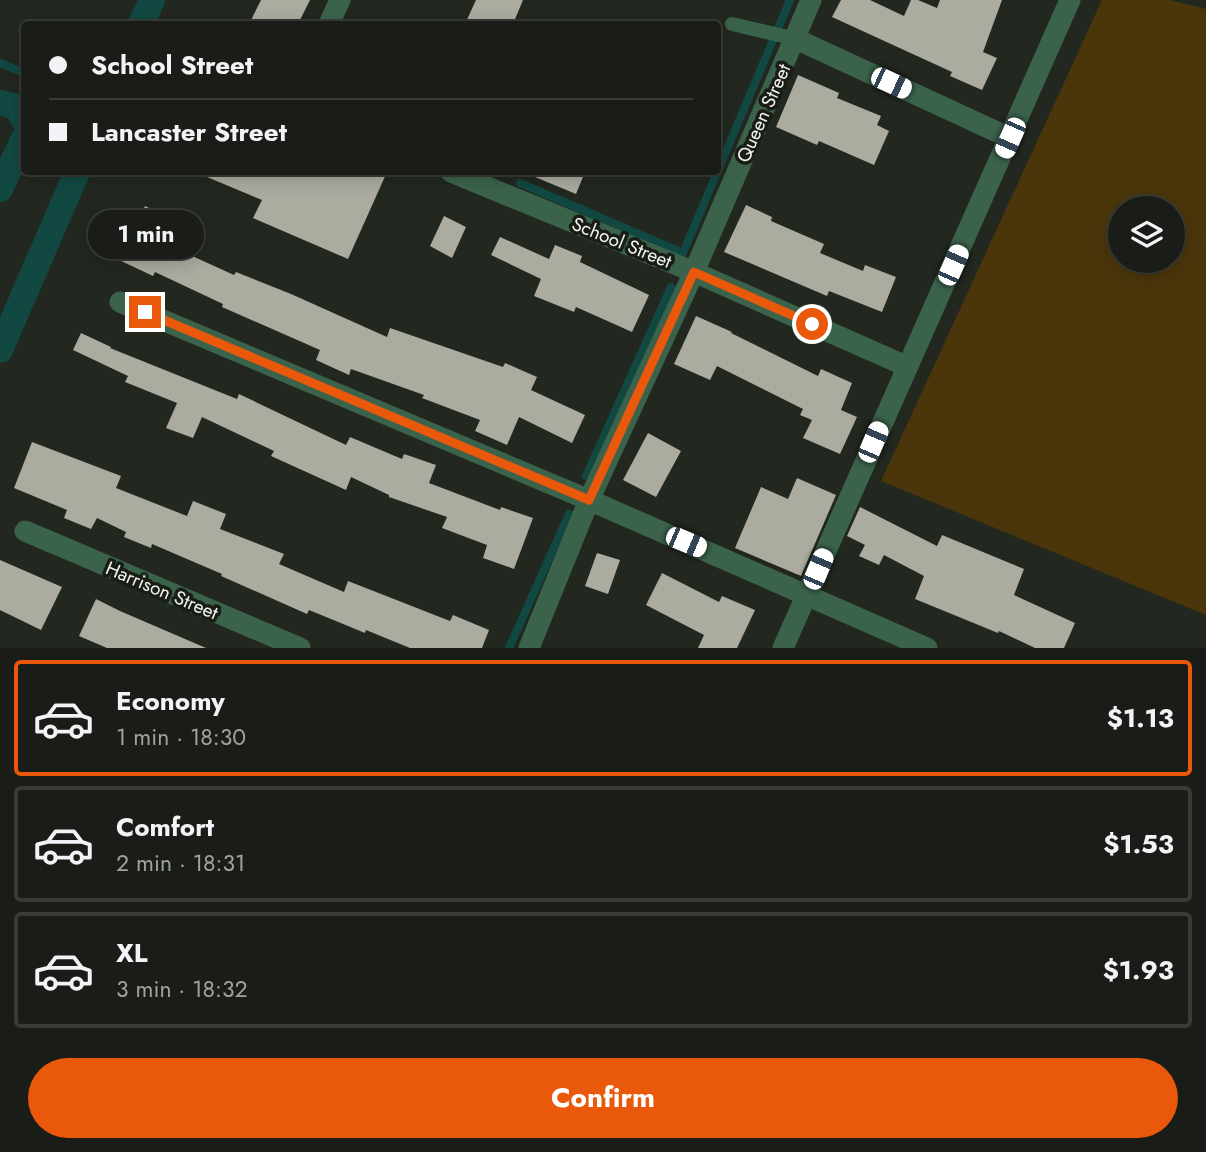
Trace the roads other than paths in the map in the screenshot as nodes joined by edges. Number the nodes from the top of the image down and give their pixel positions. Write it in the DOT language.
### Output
graph roads {
  1 [pos="340,0"];
  2 [pos="811,0"];
  3 [pos="1070,0"];
  4 [pos="330,21"];
  5 [pos="732,24"];
  6 [pos="790,37"];
  7 [pos="1010,138"];
  8 [pos="458,175"];
  9 [pos="694,272"];
  10 [pos="120,302"];
  11 [pos="906,366"];
  12 [pos="589,500"];
  13 [pos="25,531"];
  14 [pos="807,594"];
  15 [pos="300,648"];
  16 [pos="529,648"];
  17 [pos="783,648"];
  18 [pos="927,648"];
  1 -- 4 [label="street"];
  2 -- 6 [label="street, Queen Street"];
  3 -- 7 [label="street"];
  5 -- 6 [label="lane"];
  6 -- 7 [label="street"];
  6 -- 9 [label="street, Queen Street"];
  7 -- 11 [label="street"];
  8 -- 9 [label="street, School Street"];
  9 -- 11 [label="street, School Street"];
  9 -- 12 [label="street, Queen Street"];
  10 -- 12 [label="street"];
  11 -- 14 [label="street"];
  12 -- 14 [label="street"];
  12 -- 16 [label="street, Queen Street"];
  13 -- 15 [label="street, Harrison Street"];
  14 -- 17 [label="street"];
  14 -- 18 [label="street"];
}
